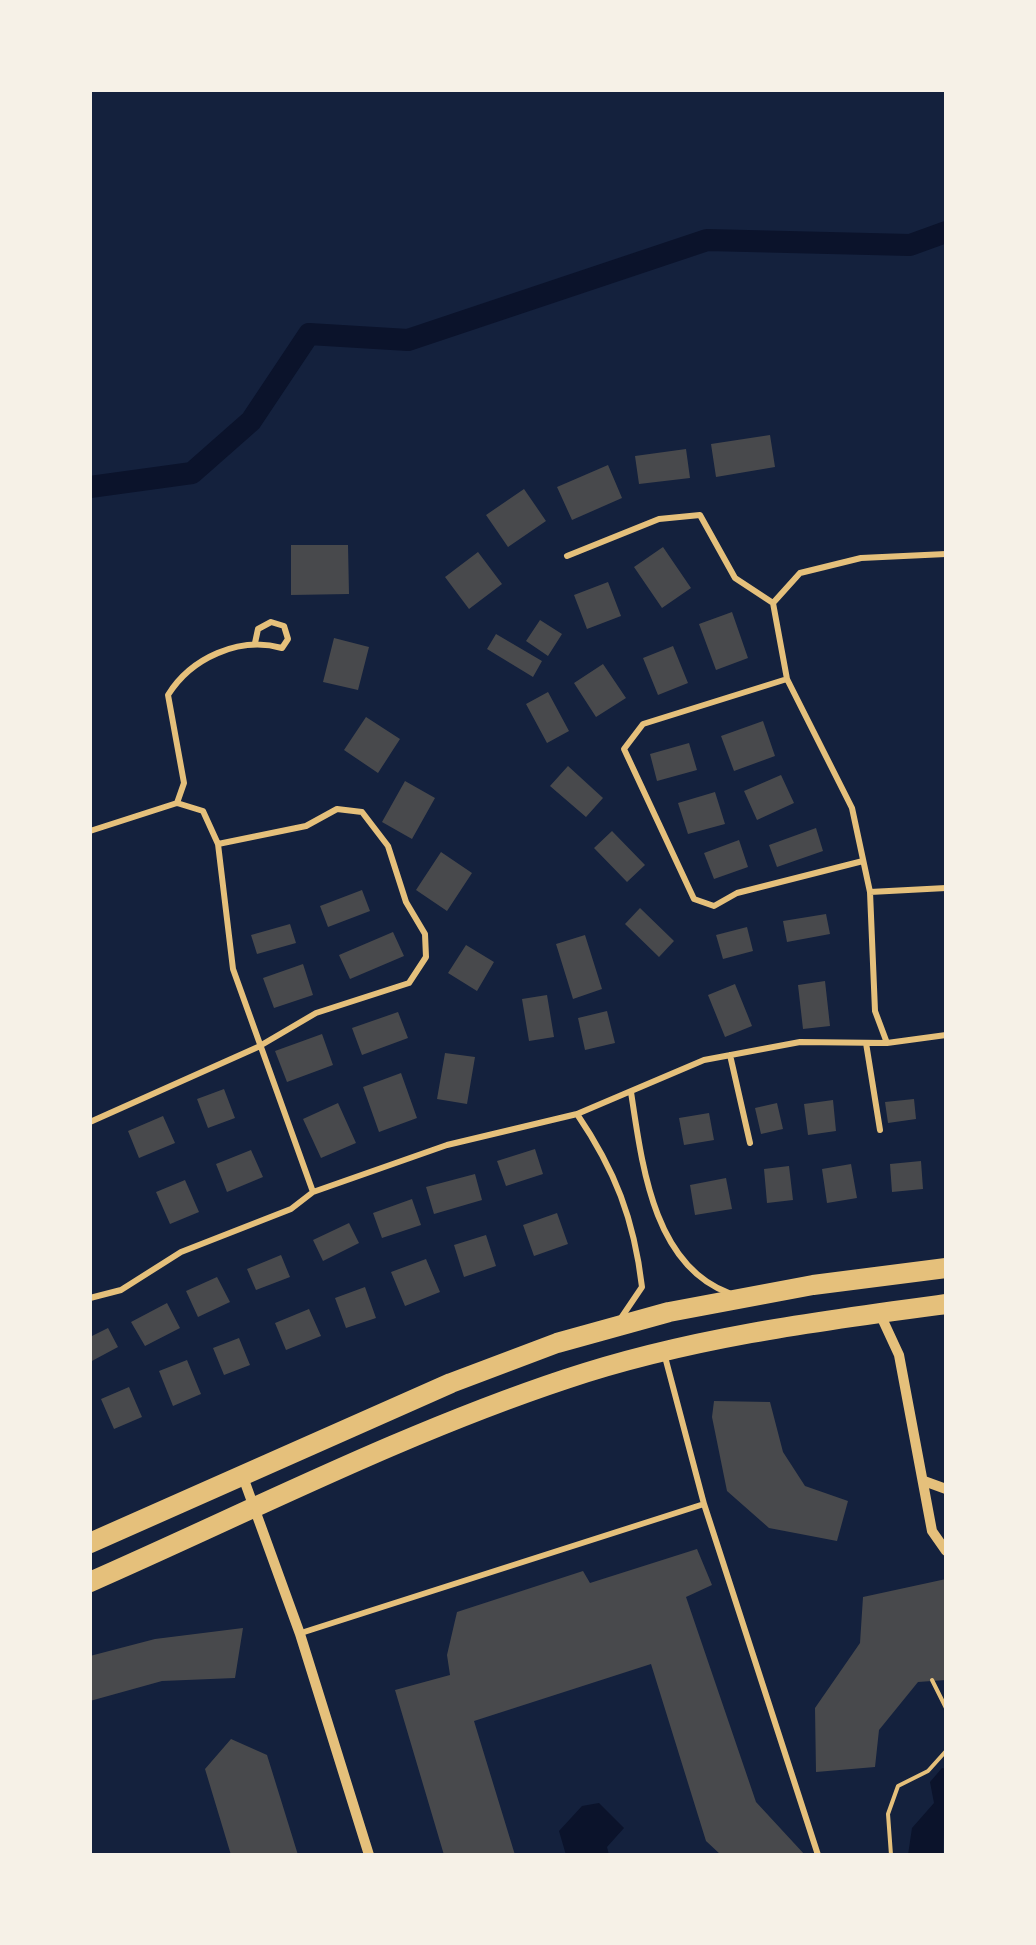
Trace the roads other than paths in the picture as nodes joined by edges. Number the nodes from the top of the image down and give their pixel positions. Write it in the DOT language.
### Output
graph roads {
  1 [pos="946,554"];
  2 [pos="568,556"];
  3 [pos="773,602"];
  4 [pos="255,643"];
  5 [pos="787,679"];
  6 [pos="177,803"];
  7 [pos="90,831"];
  8 [pos="218,844"];
  9 [pos="863,862"];
  10 [pos="946,888"];
  11 [pos="870,892"];
  12 [pos="946,1036"];
  13 [pos="866,1042"];
  14 [pos="887,1043"];
  15 [pos="258,1047"];
  16 [pos="730,1055"];
  17 [pos="631,1092"];
  18 [pos="576,1114"];
  19 [pos="90,1122"];
  20 [pos="880,1130"];
  21 [pos="750,1143"];
  22 [pos="313,1192"];
  23 [pos="946,1268"];
  24 [pos="90,1298"];
  25 [pos="744,1298"];
  26 [pos="946,1304"];
  27 [pos="879,1313"];
  28 [pos="616,1327"];
  29 [pos="664,1352"];
  30 [pos="244,1477"];
  31 [pos="924,1481"];
  32 [pos="946,1489"];
  33 [pos="704,1504"];
  34 [pos="255,1510"];
  35 [pos="90,1543"];
  36 [pos="946,1551"];
  37 [pos="90,1582"];
  38 [pos="300,1634"];
  39 [pos="370,1855"];
  40 [pos="818,1855"];
  1 -- 3 [label="lane"];
  2 -- 3 [label="lane"];
  3 -- 5 [label="lane"];
  4 -- 4 [label="lane"];
  4 -- 6 [label="lane"];
  5 -- 9 [label="lane"];
  5 -- 9 [label="lane"];
  6 -- 7 [label="lane"];
  6 -- 8 [label="lane"];
  8 -- 15 [label="lane"];
  8 -- 15 [label="lane"];
  9 -- 11 [label="lane"];
  10 -- 11 [label="lane"];
  11 -- 14 [label="lane"];
  12 -- 14 [label="lane"];
  13 -- 14 [label="lane"];
  13 -- 16 [label="lane"];
  13 -- 20 [label="lane"];
  15 -- 19 [label="lane"];
  15 -- 22 [label="lane"];
  16 -- 17 [label="lane"];
  16 -- 21 [label="lane"];
  17 -- 18 [label="lane"];
  17 -- 25 [label="lane"];
  18 -- 22 [label="lane"];
  18 -- 28 [label="lane"];
  22 -- 24 [label="lane"];
  23 -- 25 [label="main road"];
  25 -- 28 [label="main road"];
  26 -- 27 [label="main road"];
  27 -- 29 [label="main road"];
  27 -- 31 [label="street"];
  28 -- 30 [label="main road"];
  29 -- 33 [label="lane"];
  29 -- 34 [label="main road"];
  30 -- 34 [label="street"];
  30 -- 35 [label="main road"];
  31 -- 32 [label="street"];
  31 -- 36 [label="street"];
  33 -- 38 [label="lane"];
  33 -- 40 [label="lane"];
  34 -- 37 [label="main road"];
  34 -- 38 [label="street"];
  38 -- 39 [label="street"];
}
